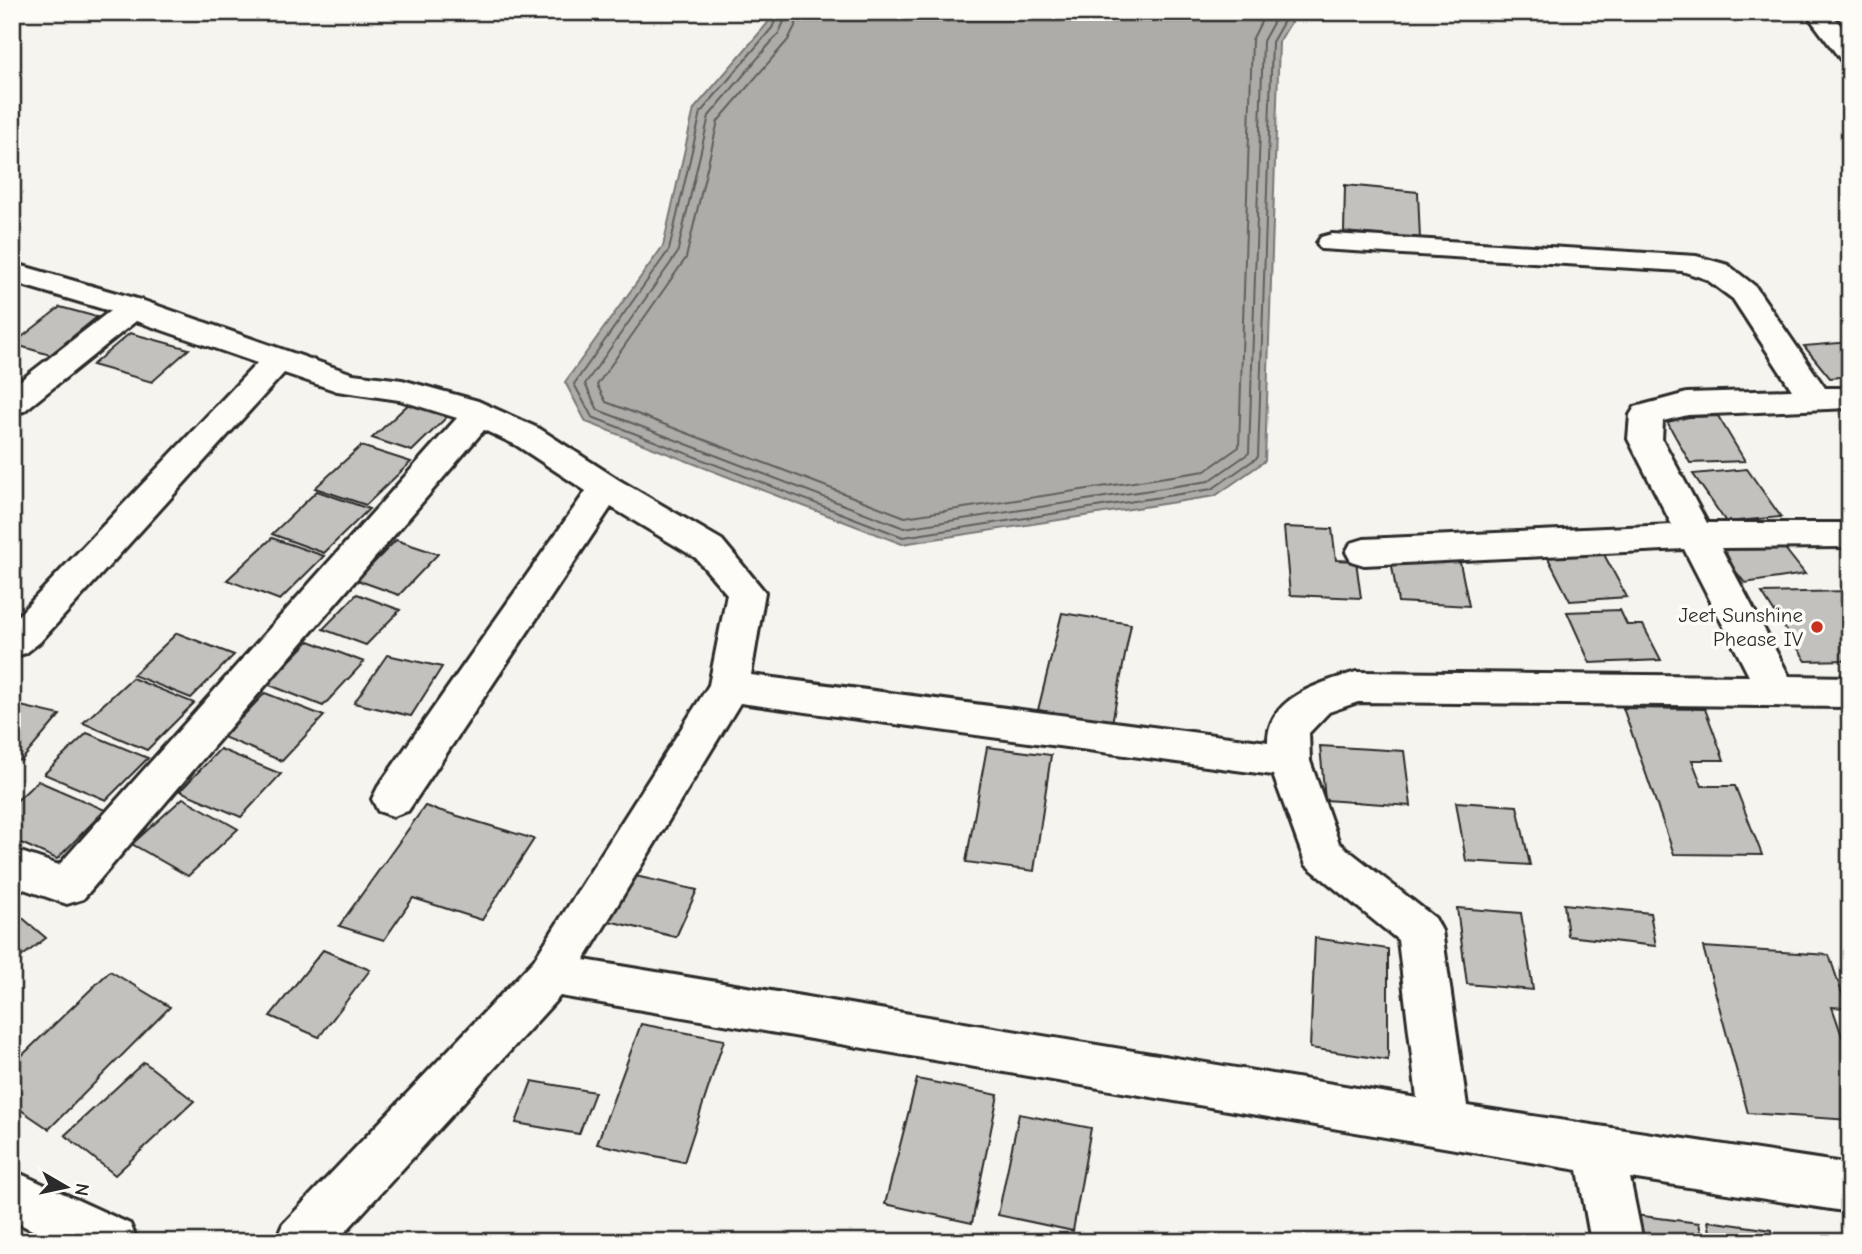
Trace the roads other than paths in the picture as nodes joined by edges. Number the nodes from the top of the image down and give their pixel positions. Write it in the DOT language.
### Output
graph roads {
  1 [pos="1817,12"];
  2 [pos="1848,49"];
  3 [pos="1332,243"];
  4 [pos="12,271"];
  5 [pos="133,307"];
  6 [pos="278,360"];
  7 [pos="1815,398"];
  8 [pos="1850,398"];
  9 [pos="12,404"];
  10 [pos="478,415"];
  11 [pos="606,488"];
  12 [pos="1850,535"];
  13 [pos="1696,536"];
  14 [pos="1364,552"];
  15 [pos="12,643"];
  16 [pos="729,687"];
  17 [pos="1777,691"];
  18 [pos="1850,692"];
  19 [pos="1289,761"];
  20 [pos="393,799"];
  21 [pos="12,867"];
  22 [pos="550,974"];
  23 [pos="1445,1126"];
  24 [pos="1599,1150"];
  25 [pos="1850,1188"];
  26 [pos="12,1194"];
  27 [pos="112,1242"];
  28 [pos="301,1242"];
  29 [pos="1617,1242"];
  1 -- 2 [label="street"];
  3 -- 7 [label="street"];
  4 -- 5 [label="street"];
  5 -- 6 [label="street"];
  5 -- 9 [label="street"];
  6 -- 10 [label="street"];
  6 -- 15 [label="street"];
  7 -- 8 [label="street"];
  7 -- 13 [label="street"];
  10 -- 11 [label="street"];
  10 -- 21 [label="street"];
  11 -- 16 [label="street"];
  11 -- 20 [label="street"];
  12 -- 13 [label="street"];
  13 -- 14 [label="street"];
  13 -- 17 [label="street"];
  16 -- 19 [label="street"];
  16 -- 22 [label="street"];
  17 -- 18 [label="street"];
  17 -- 19 [label="street"];
  19 -- 23 [label="street"];
  22 -- 23 [label="street"];
  22 -- 28 [label="street"];
  23 -- 24 [label="street"];
  24 -- 25 [label="street"];
  24 -- 29 [label="street"];
  26 -- 27 [label="street"];
}
